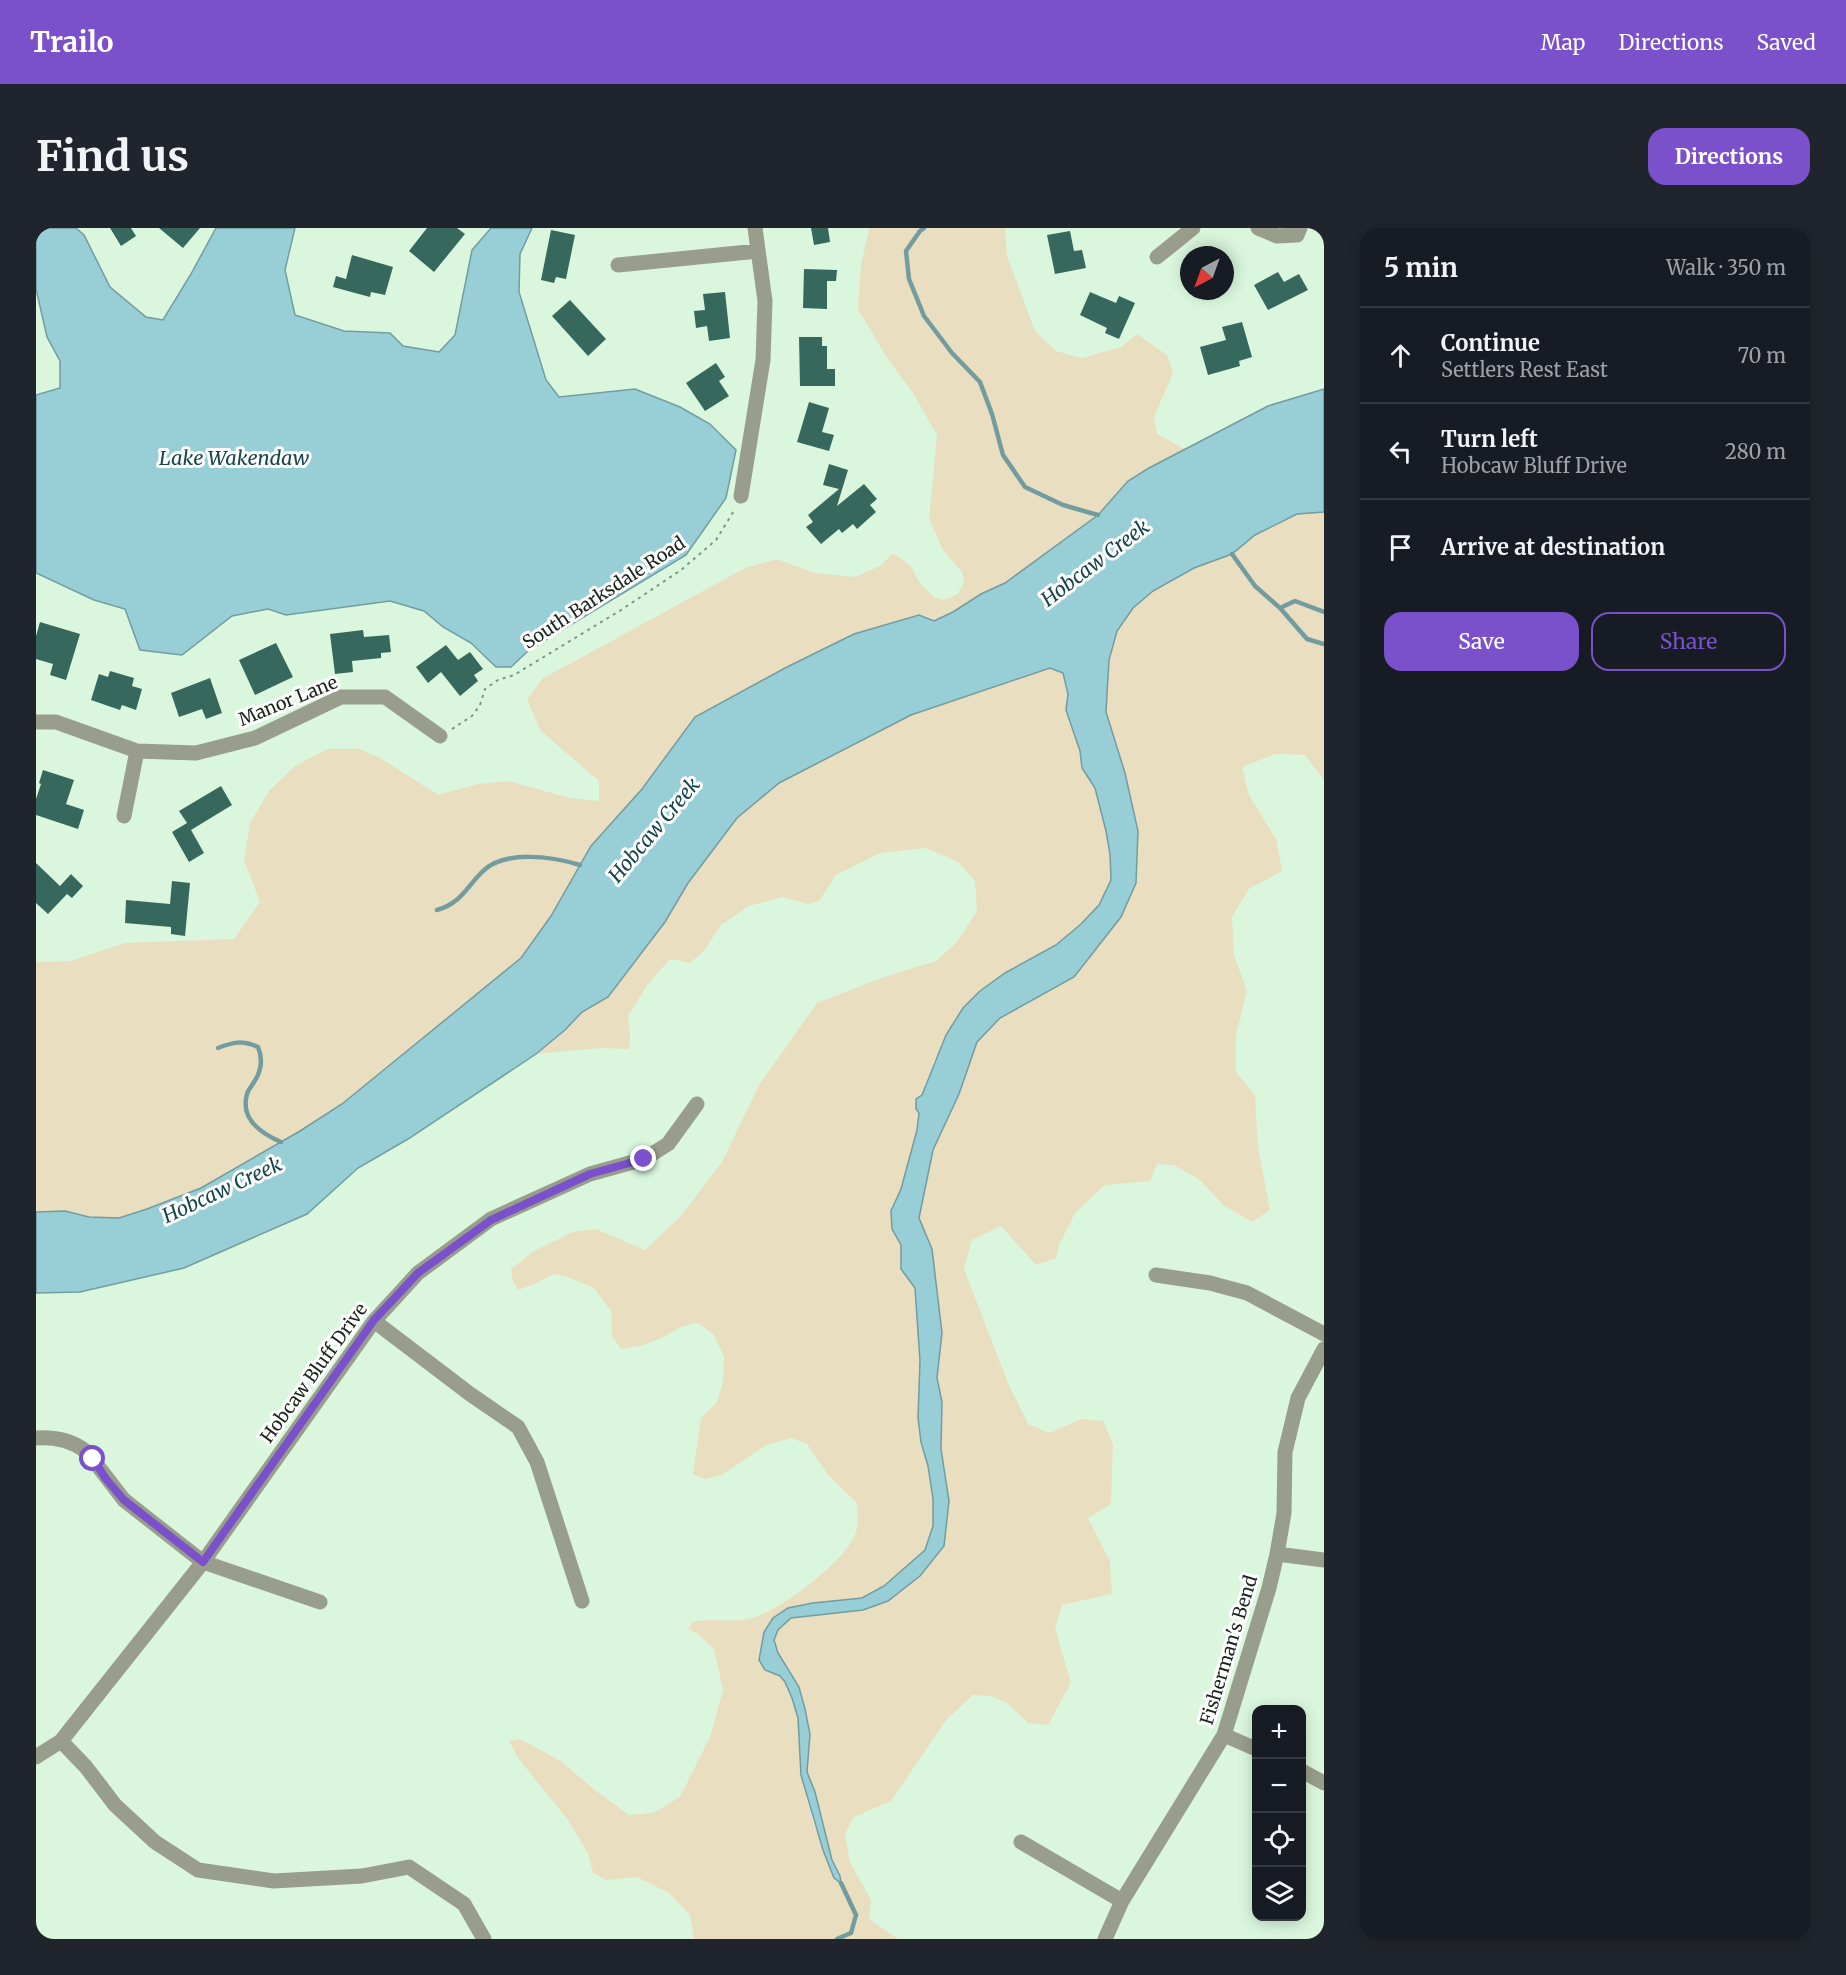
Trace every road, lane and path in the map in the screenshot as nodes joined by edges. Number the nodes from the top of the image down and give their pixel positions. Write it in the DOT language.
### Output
graph roads {
  1 [pos="755,228"];
  2 [pos="1193,228"];
  3 [pos="1258,228"];
  4 [pos="1300,228"];
  5 [pos="758,251"];
  6 [pos="1157,257"];
  7 [pos="618,265"];
  8 [pos="741,496"];
  9 [pos="36,722"];
  10 [pos="440,736"];
  11 [pos="137,751"];
  12 [pos="124,816"];
  13 [pos="697,1104"];
  14 [pos="1156,1275"];
  15 [pos="374,1320"];
  16 [pos="1324,1334"];
  17 [pos="1324,1349"];
  18 [pos="36,1438"];
  19 [pos="1277,1554"];
  20 [pos="1324,1560"];
  21 [pos="203,1562"];
  22 [pos="582,1601"];
  23 [pos="320,1602"];
  24 [pos="1224,1735"];
  25 [pos="61,1741"];
  26 [pos="1252,1747"];
  27 [pos="36,1757"];
  28 [pos="1306,1773"];
  29 [pos="1324,1783"];
  30 [pos="1021,1842"];
  31 [pos="1122,1901"];
  32 [pos="483,1939"];
  33 [pos="1105,1939"];
  1 -- 5 [label="street"];
  2 -- 6 [label="street"];
  3 -- 4 [label="street"];
  5 -- 7 [label="street"];
  5 -- 8 [label="street"];
  8 -- 10 [label="path, South Barksdale Road"];
  9 -- 11 [label="street, Manor Lane"];
  10 -- 11 [label="street, Manor Lane"];
  11 -- 12 [label="street"];
  13 -- 15 [label="street, Hobcaw Bluff Drive"];
  14 -- 16 [label="street"];
  15 -- 21 [label="street, Hobcaw Bluff Drive"];
  15 -- 22 [label="street"];
  17 -- 19 [label="street, Fisherman's Bend"];
  18 -- 21 [label="street"];
  19 -- 20 [label="street"];
  19 -- 24 [label="street, Fisherman's Bend"];
  21 -- 23 [label="street"];
  21 -- 25 [label="street, Hobcaw Bluff Drive"];
  24 -- 26 [label="street"];
  24 -- 31 [label="street, Fisherman's Bend"];
  25 -- 27 [label="street, Hobcaw Bluff Drive"];
  25 -- 32 [label="street"];
  28 -- 29 [label="street"];
  30 -- 31 [label="street"];
  31 -- 33 [label="street, Fisherman's Bend"];
}
